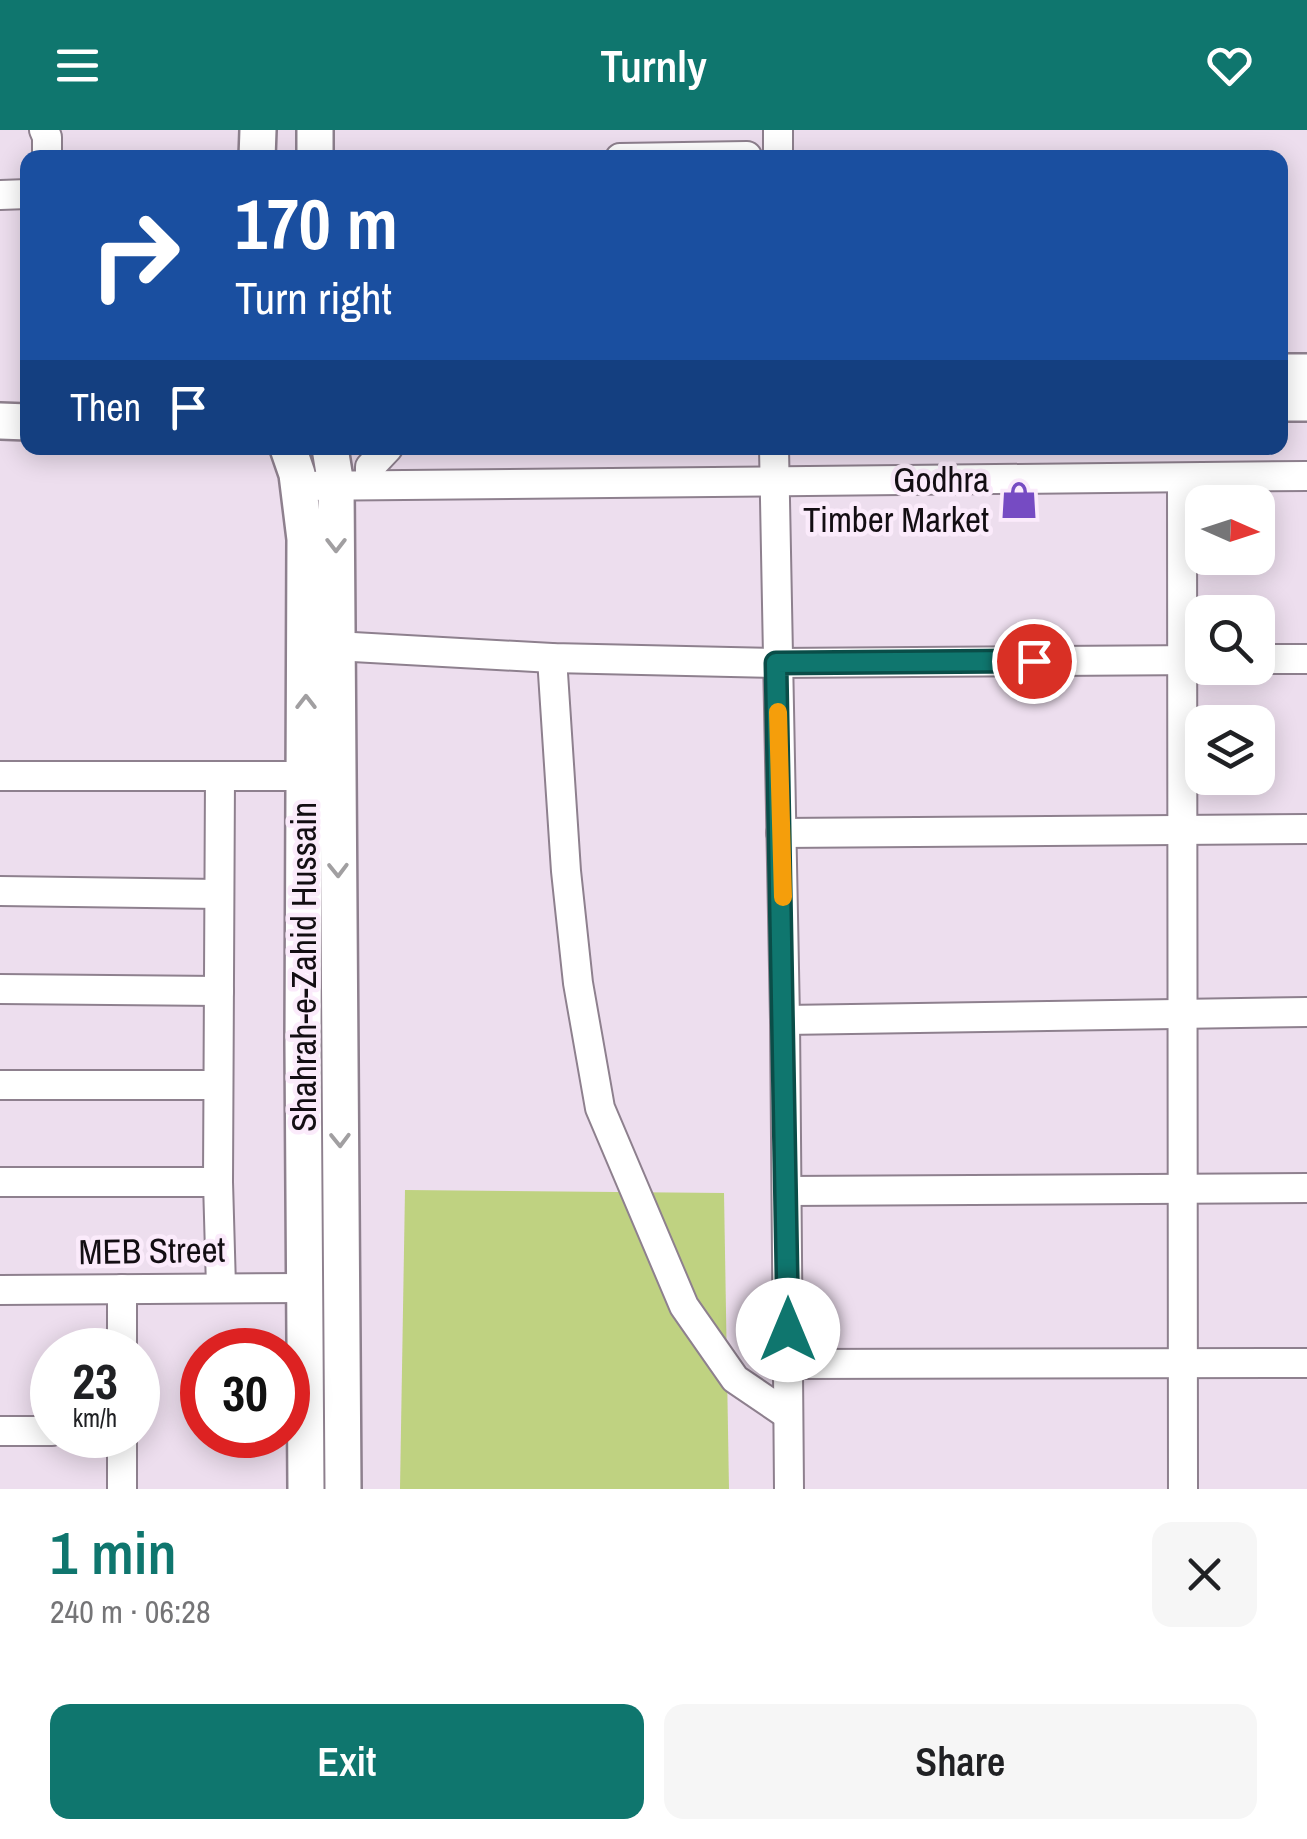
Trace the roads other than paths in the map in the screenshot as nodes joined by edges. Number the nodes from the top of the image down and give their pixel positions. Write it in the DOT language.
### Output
graph roads {
  1 [pos="747,148"];
  2 [pos="722,150"];
  3 [pos="290,455"];
  4 [pos="334,455"];
  5 [pos="381,455"];
  6 [pos="774,455"];
  7 [pos="1307,476"];
  8 [pos="1182,478"];
  9 [pos="775,483"];
  10 [pos="353,485"];
  11 [pos="299,486"];
  12 [pos="1188,595"];
  13 [pos="336,646"];
  14 [pos="552,658"];
  15 [pos="1275,659"];
  16 [pos="1307,659"];
  17 [pos="1185,660"];
  18 [pos="776,663"];
  19 [pos="1190,685"];
  20 [pos="0,776"];
  21 [pos="220,776"];
  22 [pos="306,776"];
  23 [pos="1307,828"];
  24 [pos="1181,830"];
  25 [pos="782,833"];
  26 [pos="0,891"];
  27 [pos="219,894"];
  28 [pos="0,989"];
  29 [pos="219,991"];
  30 [pos="1307,1012"];
  31 [pos="1182,1014"];
  32 [pos="785,1020"];
  33 [pos="0,1084"];
  34 [pos="218,1086"];
  35 [pos="0,1182"];
  36 [pos="218,1182"];
  37 [pos="1307,1188"];
  38 [pos="1182,1189"];
  39 [pos="788,1191"];
  40 [pos="221,1288"];
  41 [pos="304,1288"];
  42 [pos="122,1289"];
  43 [pos="0,1290"];
  44 [pos="122,1328"];
  45 [pos="1183,1363"];
  46 [pos="1307,1363"];
  47 [pos="788,1364"];
  48 [pos="788,1414"];
  49 [pos="0,1431"];
  50 [pos="30,1432"];
  51 [pos="122,1458"];
  52 [pos="122,1489"];
  53 [pos="306,1489"];
  54 [pos="343,1489"];
  55 [pos="788,1489"];
  56 [pos="1183,1489"];
  1 -- 2 [label="street"];
  3 -- 11 [label="main road, Shahrah-e-Zahid Hussain"];
  4 -- 10 [label="main road, Shahrah-e-Zahid Hussain"];
  5 -- 10 [label="street"];
  6 -- 9 [label="street"];
  7 -- 8 [label="street"];
  8 -- 9 [label="street"];
  8 -- 12 [label="street"];
  9 -- 10 [label="street"];
  9 -- 18 [label="street"];
  10 -- 11 [label="street"];
  10 -- 13 [label="main road, Shahrah-e-Zahid Hussain, one-way"];
  22 -- 11 [label="main road, Shahrah-e-Zahid Hussain, one-way"];
  13 -- 14 [label="street"];
  13 -- 54 [label="main road, Shahrah-e-Zahid Hussain, one-way"];
  14 -- 18 [label="street"];
  14 -- 48 [label="street"];
  15 -- 16 [label="street"];
  17 -- 18 [label="street"];
  18 -- 25 [label="street"];
  19 -- 24 [label="street"];
  20 -- 21 [label="street"];
  21 -- 22 [label="street"];
  21 -- 27 [label="street"];
  22 -- 41 [label="main road, Shahrah-e-Zahid Hussain"];
  23 -- 24 [label="street"];
  24 -- 25 [label="street"];
  24 -- 31 [label="street"];
  25 -- 32 [label="street"];
  26 -- 27 [label="street"];
  27 -- 29 [label="street"];
  28 -- 29 [label="street"];
  29 -- 34 [label="street"];
  30 -- 31 [label="street"];
  31 -- 32 [label="street"];
  31 -- 38 [label="street"];
  32 -- 39 [label="street"];
  33 -- 34 [label="street"];
  34 -- 36 [label="street"];
  35 -- 36 [label="street"];
  36 -- 40 [label="street"];
  37 -- 38 [label="street"];
  38 -- 39 [label="street"];
  38 -- 45 [label="street"];
  39 -- 47 [label="street"];
  40 -- 41 [label="street, MEB Street"];
  40 -- 42 [label="street, MEB Street"];
  41 -- 53 [label="main road, Shahrah-e-Zahid Hussain"];
  42 -- 43 [label="street, MEB Street"];
  42 -- 44 [label="street"];
  45 -- 46 [label="street"];
  45 -- 47 [label="street"];
  45 -- 56 [label="street"];
  47 -- 48 [label="street"];
  48 -- 55 [label="street"];
  49 -- 50 [label="street"];
  51 -- 52 [label="street"];
}
